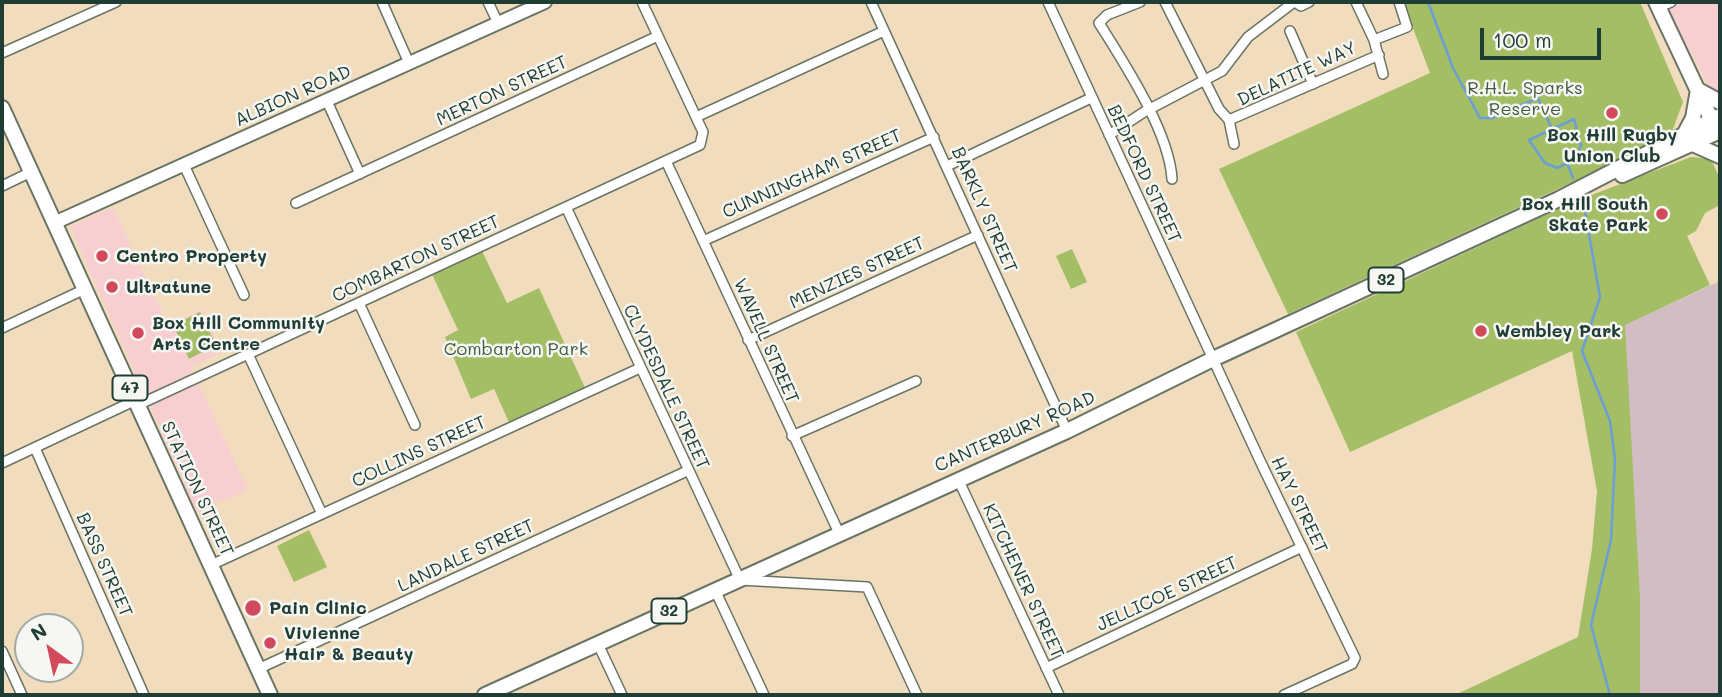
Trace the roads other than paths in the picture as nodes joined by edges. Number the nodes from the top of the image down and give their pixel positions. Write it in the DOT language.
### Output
graph roads {
  1 [pos="116,2"];
  2 [pos="382,2"];
  3 [pos="488,2"];
  4 [pos="545,2"];
  5 [pos="642,2"];
  6 [pos="871,2"];
  7 [pos="1048,2"];
  8 [pos="1140,2"];
  9 [pos="1165,2"];
  10 [pos="1294,2"];
  11 [pos="1309,2"];
  12 [pos="1356,2"];
  13 [pos="1399,2"];
  14 [pos="1662,4"];
  15 [pos="498,23"];
  16 [pos="884,31"];
  17 [pos="1290,31"];
  18 [pos="658,36"];
  19 [pos="1374,40"];
  20 [pos="2,53"];
  21 [pos="1379,55"];
  22 [pos="409,63"];
  23 [pos="1383,74"];
  24 [pos="1206,81"];
  25 [pos="1312,84"];
  26 [pos="1698,90"];
  27 [pos="1091,98"];
  28 [pos="326,99"];
  29 [pos="1720,102"];
  30 [pos="2,108"];
  31 [pos="1148,111"];
  32 [pos="696,117"];
  33 [pos="1229,120"];
  34 [pos="1718,128"];
  35 [pos="1109,135"];
  36 [pos="934,137"];
  37 [pos="1689,138"];
  38 [pos="1234,144"];
  39 [pos="1720,156"];
  40 [pos="666,161"];
  41 [pos="184,165"];
  42 [pos="947,166"];
  43 [pos="31,172"];
  44 [pos="360,174"];
  45 [pos="1172,179"];
  46 [pos="2,186"];
  47 [pos="296,203"];
  48 [pos="566,207"];
  49 [pos="54,223"];
  50 [pos="978,235"];
  51 [pos="703,241"];
  52 [pos="85,289"];
  53 [pos="244,295"];
  54 [pos="359,303"];
  55 [pos="2,328"];
  56 [pos="748,340"];
  57 [pos="248,354"];
  58 [pos="1213,359"];
  59 [pos="640,368"];
  60 [pos="916,381"];
  61 [pos="137,403"];
  62 [pos="415,425"];
  63 [pos="1067,431"];
  64 [pos="792,436"];
  65 [pos="35,448"];
  66 [pos="2,463"];
  67 [pos="687,471"];
  68 [pos="958,479"];
  69 [pos="322,514"];
  70 [pos="839,533"];
  71 [pos="1302,547"];
  72 [pos="211,565"];
  73 [pos="740,580"];
  74 [pos="715,590"];
  75 [pos="598,644"];
  76 [pos="2,651"];
  77 [pos="1046,668"];
  78 [pos="258,669"];
  79 [pos="22,695"];
  80 [pos="144,695"];
  81 [pos="270,695"];
  82 [pos="489,695"];
  83 [pos="622,695"];
  84 [pos="764,695"];
  85 [pos="918,695"];
  86 [pos="1059,695"];
  87 [pos="1284,695"];
  1 -- 20 [label="street"];
  2 -- 22 [label="street"];
  3 -- 15 [label="street"];
  4 -- 15 [label="street, ALBION ROAD"];
  5 -- 18 [label="street"];
  6 -- 16 [label="street, BARKLY STREET"];
  7 -- 27 [label="street, BEDFORD STREET"];
  8 -- 31 [label="street"];
  9 -- 24 [label="street"];
  10 -- 11 [label="street"];
  10 -- 24 [label="street"];
  12 -- 19 [label="street"];
  13 -- 19 [label="street"];
  14 -- 26 [label="main road"];
  15 -- 22 [label="street, ALBION ROAD"];
  16 -- 32 [label="street"];
  16 -- 36 [label="street, BARKLY STREET"];
  17 -- 25 [label="street"];
  18 -- 32 [label="street"];
  18 -- 44 [label="street, MERTON STREET"];
  19 -- 21 [label="street"];
  21 -- 23 [label="street"];
  21 -- 25 [label="street, DELATITE WAY"];
  22 -- 28 [label="street, ALBION ROAD"];
  24 -- 31 [label="street"];
  24 -- 33 [label="street"];
  25 -- 33 [label="street, DELATITE WAY"];
  26 -- 29 [label="main road"];
  26 -- 34 [label="main road"];
  26 -- 37 [label="main road"];
  27 -- 35 [label="street, BEDFORD STREET"];
  27 -- 42 [label="street"];
  28 -- 41 [label="street, ALBION ROAD"];
  28 -- 44 [label="street"];
  30 -- 43 [label="main road, STATION STREET / 47"];
  31 -- 35 [label="street"];
  31 -- 45 [label="street"];
  32 -- 40 [label="street, COMBARTON STREET"];
  33 -- 38 [label="street"];
  34 -- 37 [label="main road, CANTERBURY ROAD / 32"];
  35 -- 58 [label="street, BEDFORD STREET"];
  36 -- 42 [label="street, BARKLY STREET"];
  36 -- 51 [label="street, CUNNINGHAM STREET"];
  37 -- 39 [label="main road"];
  37 -- 58 [label="main road, CANTERBURY ROAD / 32"];
  40 -- 48 [label="street, COMBARTON STREET"];
  40 -- 51 [label="street, WAVELL STREET"];
  41 -- 49 [label="street, ALBION ROAD"];
  41 -- 53 [label="street"];
  42 -- 50 [label="street, BARKLY STREET"];
  43 -- 46 [label="street"];
  43 -- 49 [label="main road, STATION STREET / 47"];
  44 -- 47 [label="street, MERTON STREET"];
  48 -- 54 [label="street, COMBARTON STREET"];
  48 -- 59 [label="street, CLYDESDALE STREET"];
  49 -- 52 [label="main road, STATION STREET / 47"];
  50 -- 56 [label="street, MENZIES STREET"];
  50 -- 63 [label="street, BARKLY STREET"];
  51 -- 56 [label="street, WAVELL STREET"];
  52 -- 55 [label="street"];
  52 -- 61 [label="main road, STATION STREET / 47"];
  54 -- 57 [label="street, COMBARTON STREET"];
  54 -- 62 [label="street"];
  56 -- 64 [label="street, WAVELL STREET"];
  57 -- 61 [label="street, COMBARTON STREET"];
  57 -- 69 [label="street"];
  58 -- 63 [label="main road, CANTERBURY ROAD / 32"];
  58 -- 71 [label="street, HAY STREET"];
  59 -- 67 [label="street, CLYDESDALE STREET"];
  59 -- 69 [label="street, COLLINS STREET"];
  60 -- 64 [label="street"];
  61 -- 65 [label="street, COMBARTON STREET"];
  61 -- 72 [label="main road, STATION STREET / 47"];
  63 -- 68 [label="main road, CANTERBURY ROAD / 32"];
  64 -- 70 [label="street, WAVELL STREET"];
  65 -- 66 [label="street, COMBARTON STREET"];
  65 -- 80 [label="street, BASS STREET"];
  67 -- 73 [label="street, CLYDESDALE STREET"];
  67 -- 78 [label="street, LANDALE STREET"];
  68 -- 70 [label="main road, CANTERBURY ROAD / 32"];
  68 -- 77 [label="street, KITCHENER STREET"];
  69 -- 72 [label="street, COLLINS STREET"];
  70 -- 73 [label="main road, CANTERBURY ROAD / 32"];
  71 -- 77 [label="street, JELLICOE STREET"];
  71 -- 87 [label="street, HAY STREET"];
  72 -- 78 [label="main road, STATION STREET / 47"];
  73 -- 74 [label="main road, CANTERBURY ROAD / 32"];
  73 -- 85 [label="street"];
  74 -- 75 [label="main road, CANTERBURY ROAD / 32"];
  74 -- 84 [label="street"];
  75 -- 82 [label="main road, CANTERBURY ROAD / 32"];
  75 -- 83 [label="street"];
  76 -- 79 [label="street"];
  77 -- 86 [label="street, KITCHENER STREET"];
  78 -- 81 [label="main road, STATION STREET / 47"];
}
